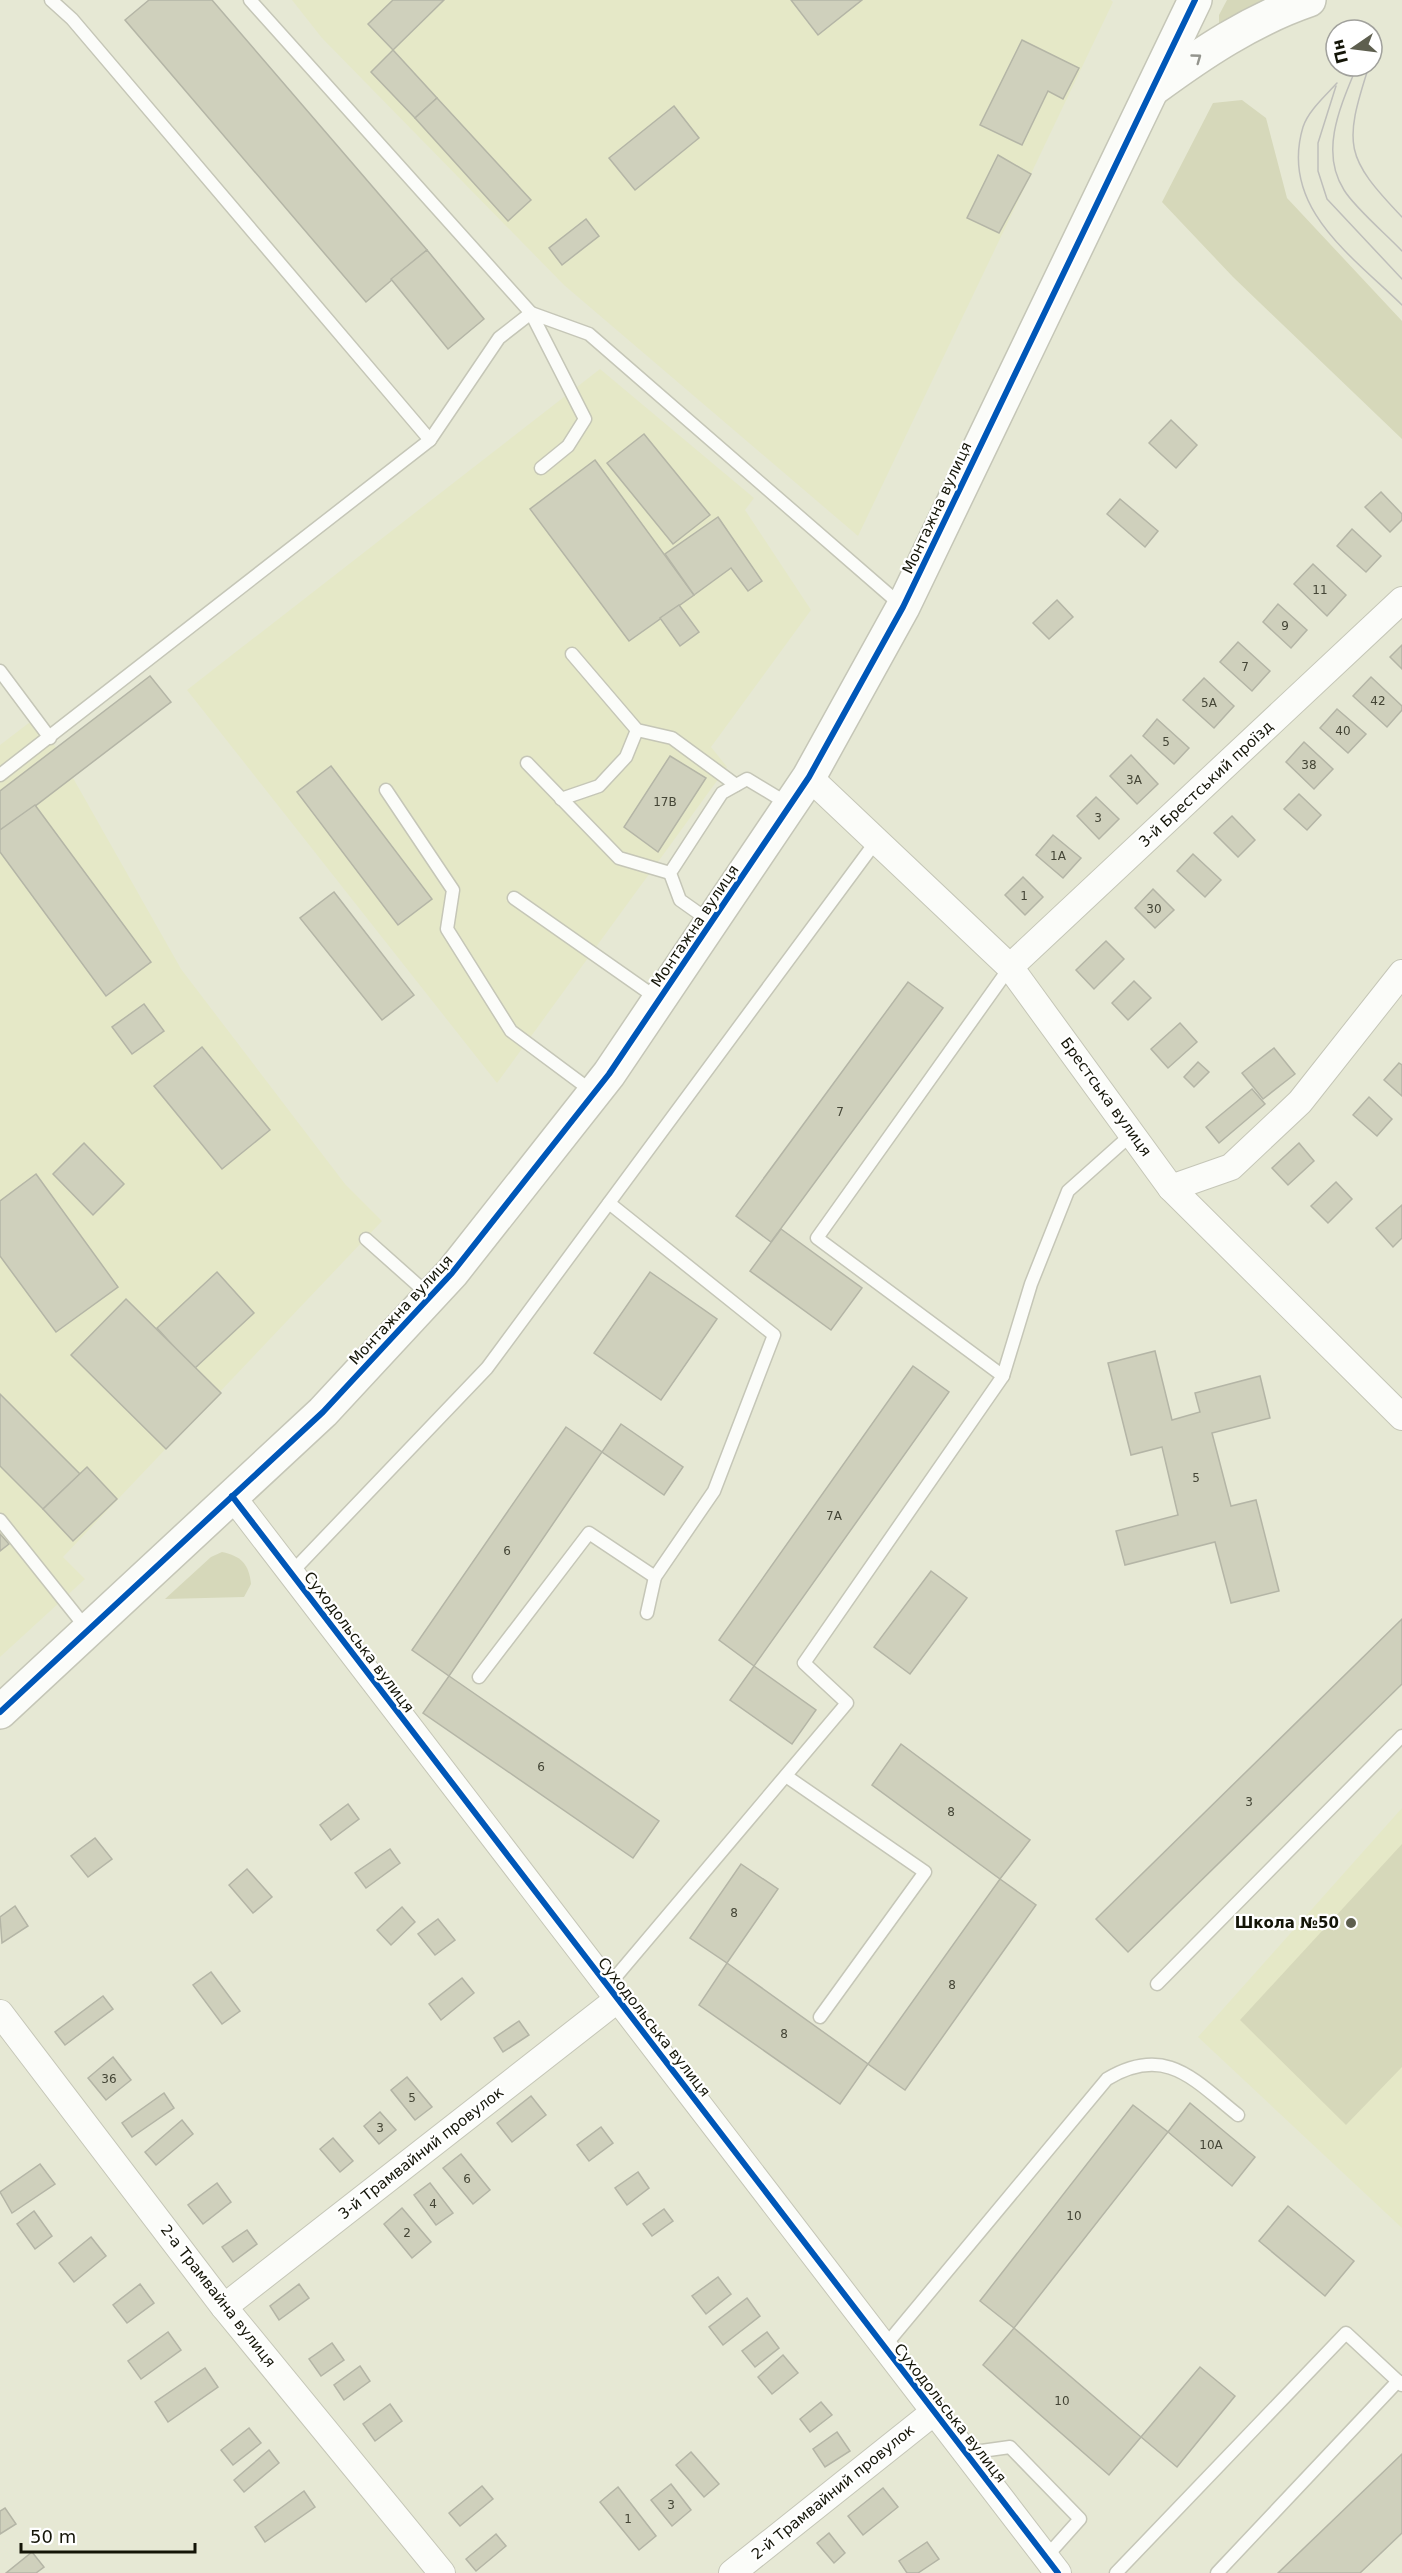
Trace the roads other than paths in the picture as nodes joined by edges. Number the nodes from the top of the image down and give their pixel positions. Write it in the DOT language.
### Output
graph roads {
  1 [pos="51,0"];
  2 [pos="250,0"];
  3 [pos="1195,0"];
  4 [pos="1309,0"];
  5 [pos="1150,92"];
  6 [pos="531,313"];
  7 [pos="430,440"];
  8 [pos="541,468"];
  9 [pos="1402,600"];
  10 [pos="903,607"];
  11 [pos="572,654"];
  12 [pos="0,671"];
  13 [pos="637,730"];
  14 [pos="50,738"];
  15 [pos="527,763"];
  16 [pos="0,775"];
  17 [pos="809,777"];
  18 [pos="736,785"];
  19 [pos="386,790"];
  20 [pos="561,799"];
  21 [pos="791,805"];
  22 [pos="877,840"];
  23 [pos="670,873"];
  24 [pos="514,898"];
  25 [pos="712,922"];
  26 [pos="1010,967"];
  27 [pos="1402,973"];
  28 [pos="659,1000"];
  29 [pos="594,1092"];
  30 [pos="1133,1133"];
  31 [pos="1171,1188"];
  32 [pos="609,1203"];
  33 [pos="366,1239"];
  34 [pos="430,1296"];
  35 [pos="1003,1376"];
  36 [pos="1400,1412"];
  37 [pos="232,1496"];
  38 [pos="0,1520"];
  39 [pos="291,1573"];
  40 [pos="655,1577"];
  41 [pos="647,1613"];
  42 [pos="88,1630"];
  43 [pos="479,1677"];
  44 [pos="0,1712"];
  45 [pos="1402,1736"];
  46 [pos="786,1776"];
  47 [pos="1157,1984"];
  48 [pos="613,1993"];
  49 [pos="0,2013"];
  50 [pos="820,2017"];
  51 [pos="1238,2115"];
  52 [pos="224,2307"];
  53 [pos="884,2347"];
  54 [pos="1400,2383"];
  55 [pos="934,2412"];
  56 [pos="966,2454"];
  57 [pos="1052,2565"];
  58 [pos="442,2573"];
  59 [pos="732,2573"];
  60 [pos="1116,2573"];
  61 [pos="1217,2573"];
  1 -- 7 [label="lane"];
  2 -- 6 [label="lane"];
  3 -- 5 [label="street, Монтажна вулиця"];
  5 -- 4 [label="street, one-way"];
  5 -- 10 [label="street, Монтажна вулиця"];
  6 -- 7 [label="lane"];
  6 -- 8 [label="lane"];
  6 -- 10 [label="lane"];
  7 -- 14 [label="lane"];
  9 -- 26 [label="street, 3-й Брестський проїзд"];
  10 -- 17 [label="street, Монтажна вулиця"];
  11 -- 13 [label="lane"];
  12 -- 14 [label="lane"];
  13 -- 18 [label="lane"];
  13 -- 20 [label="lane"];
  14 -- 16 [label="lane"];
  15 -- 20 [label="lane"];
  17 -- 21 [label="street, Монтажна вулиця"];
  17 -- 22 [label="street, Брестська вулиця"];
  18 -- 21 [label="lane"];
  18 -- 23 [label="lane"];
  19 -- 29 [label="lane"];
  20 -- 23 [label="lane"];
  21 -- 25 [label="street, Монтажна вулиця"];
  22 -- 26 [label="street, Брестська вулиця"];
  22 -- 32 [label="lane"];
  23 -- 25 [label="lane"];
  24 -- 28 [label="lane"];
  25 -- 28 [label="street, Монтажна вулиця"];
  26 -- 30 [label="street, Брестська вулиця"];
  26 -- 35 [label="lane"];
  27 -- 31 [label="street"];
  28 -- 29 [label="street, Монтажна вулиця"];
  29 -- 34 [label="street, Монтажна вулиця"];
  30 -- 31 [label="street, Брестська вулиця"];
  30 -- 35 [label="lane"];
  31 -- 36 [label="street, Брестська вулиця"];
  32 -- 39 [label="lane"];
  32 -- 40 [label="lane"];
  33 -- 34 [label="lane"];
  34 -- 37 [label="street, Монтажна вулиця"];
  35 -- 46 [label="lane"];
  37 -- 39 [label="street, Суходольська вулиця"];
  37 -- 42 [label="street, Монтажна вулиця"];
  38 -- 42 [label="lane"];
  39 -- 48 [label="street, Суходольська вулиця"];
  40 -- 41 [label="lane"];
  40 -- 43 [label="lane"];
  42 -- 44 [label="street, Монтажна вулиця"];
  45 -- 47 [label="lane"];
  46 -- 48 [label="lane"];
  46 -- 50 [label="lane"];
  48 -- 52 [label="street, 3-й Трамвайний провулок"];
  48 -- 53 [label="street, Суходольська вулиця"];
  49 -- 52 [label="street, 2-а Трамвайна вулиця"];
  51 -- 53 [label="lane"];
  52 -- 58 [label="street, 2-а Трамвайна вулиця"];
  53 -- 55 [label="street, Суходольська вулиця"];
  54 -- 60 [label="lane"];
  54 -- 61 [label="lane"];
  55 -- 56 [label="street, Суходольська вулиця"];
  55 -- 59 [label="street, 2-й Трамвайний провулок"];
  56 -- 57 [label="street, Суходольська вулиця"];
  56 -- 57 [label="lane"];
}
